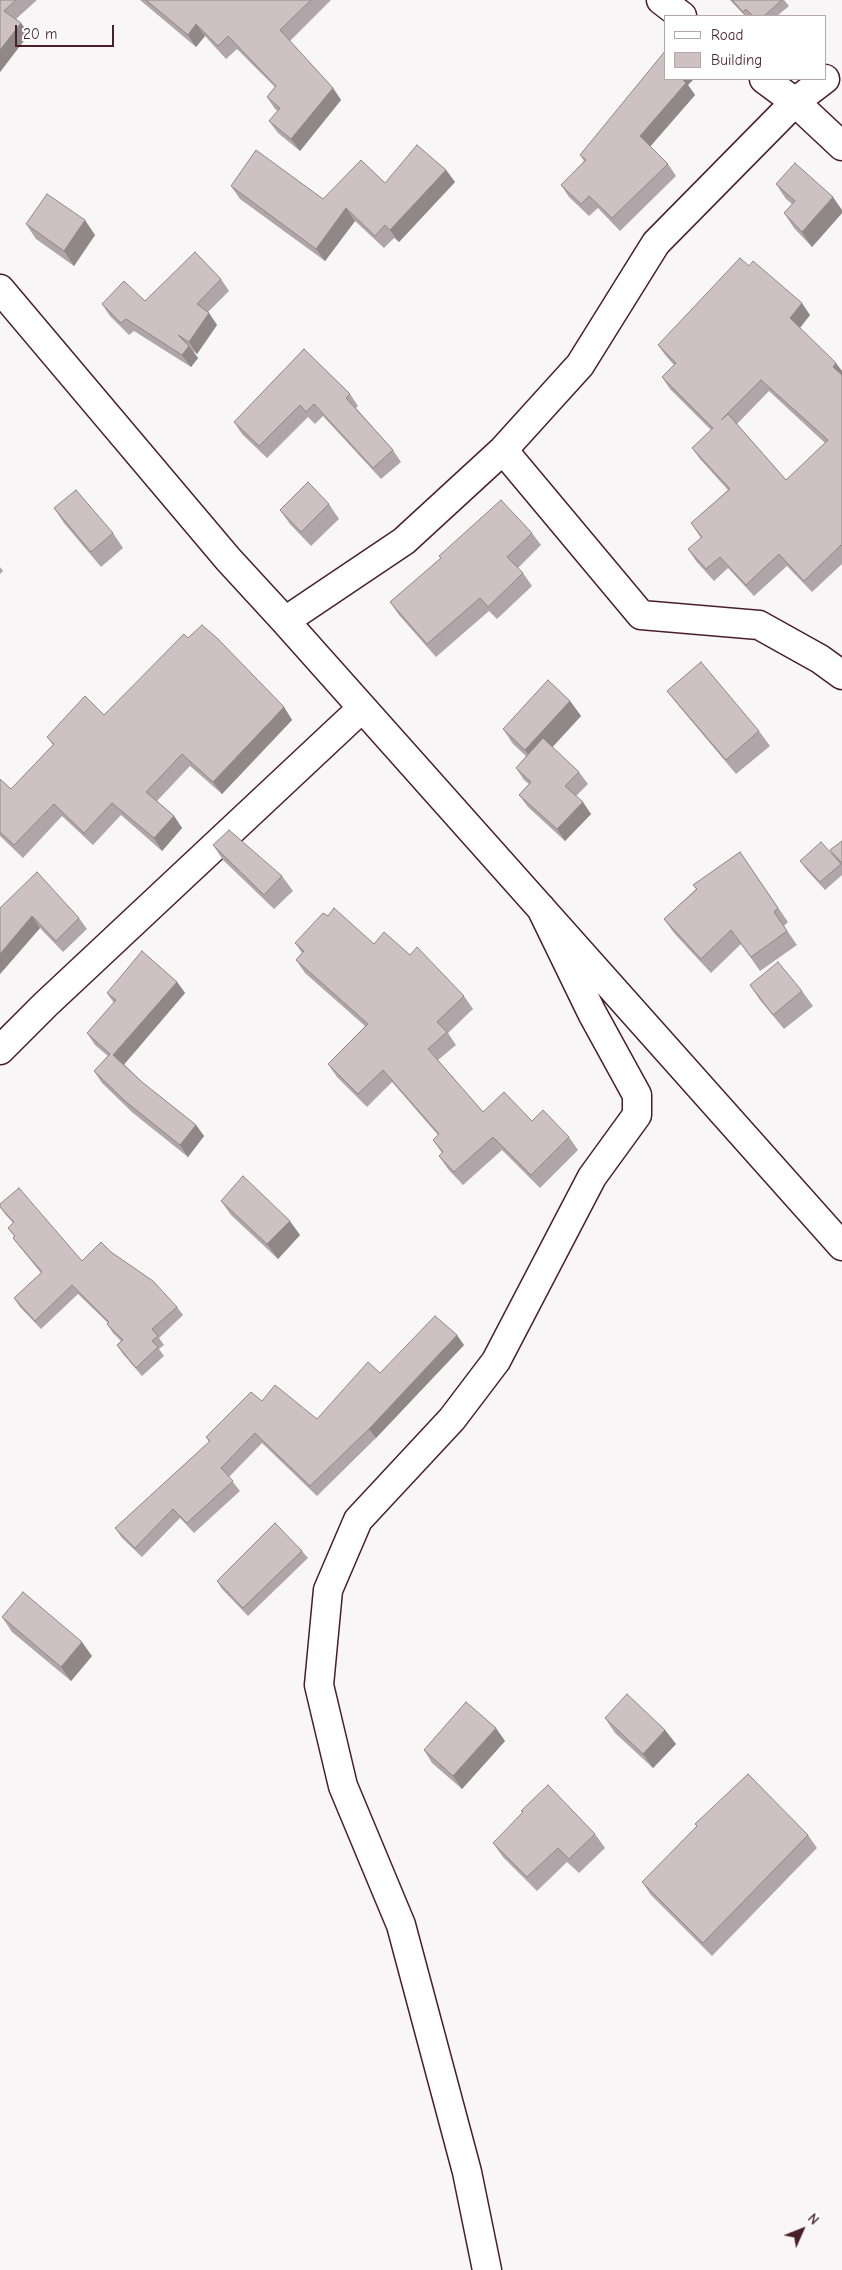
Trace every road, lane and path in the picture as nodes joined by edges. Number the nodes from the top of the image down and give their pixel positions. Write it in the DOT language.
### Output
graph roads {
  1 [pos="660,0"];
  2 [pos="681,15"];
  3 [pos="842,66"];
  4 [pos="827,78"];
  5 [pos="765,80"];
  6 [pos="825,80"];
  7 [pos="795,102"];
  8 [pos="842,146"];
  9 [pos="0,289"];
  10 [pos="503,450"];
  11 [pos="285,621"];
  12 [pos="842,675"];
  13 [pos="362,708"];
  14 [pos="541,908"];
  15 [pos="0,1050"];
  16 [pos="842,1246"];
  17 [pos="487,2270"];
  1 -- 2 [label="street"];
  3 -- 4 [label="street"];
  5 -- 7 [label="street"];
  6 -- 7 [label="street"];
  7 -- 8 [label="street"];
  7 -- 10 [label="street"];
  9 -- 11 [label="street"];
  10 -- 11 [label="street"];
  10 -- 12 [label="street"];
  11 -- 13 [label="street"];
  13 -- 14 [label="street"];
  13 -- 15 [label="street"];
  14 -- 16 [label="street"];
  14 -- 17 [label="street"];
}
